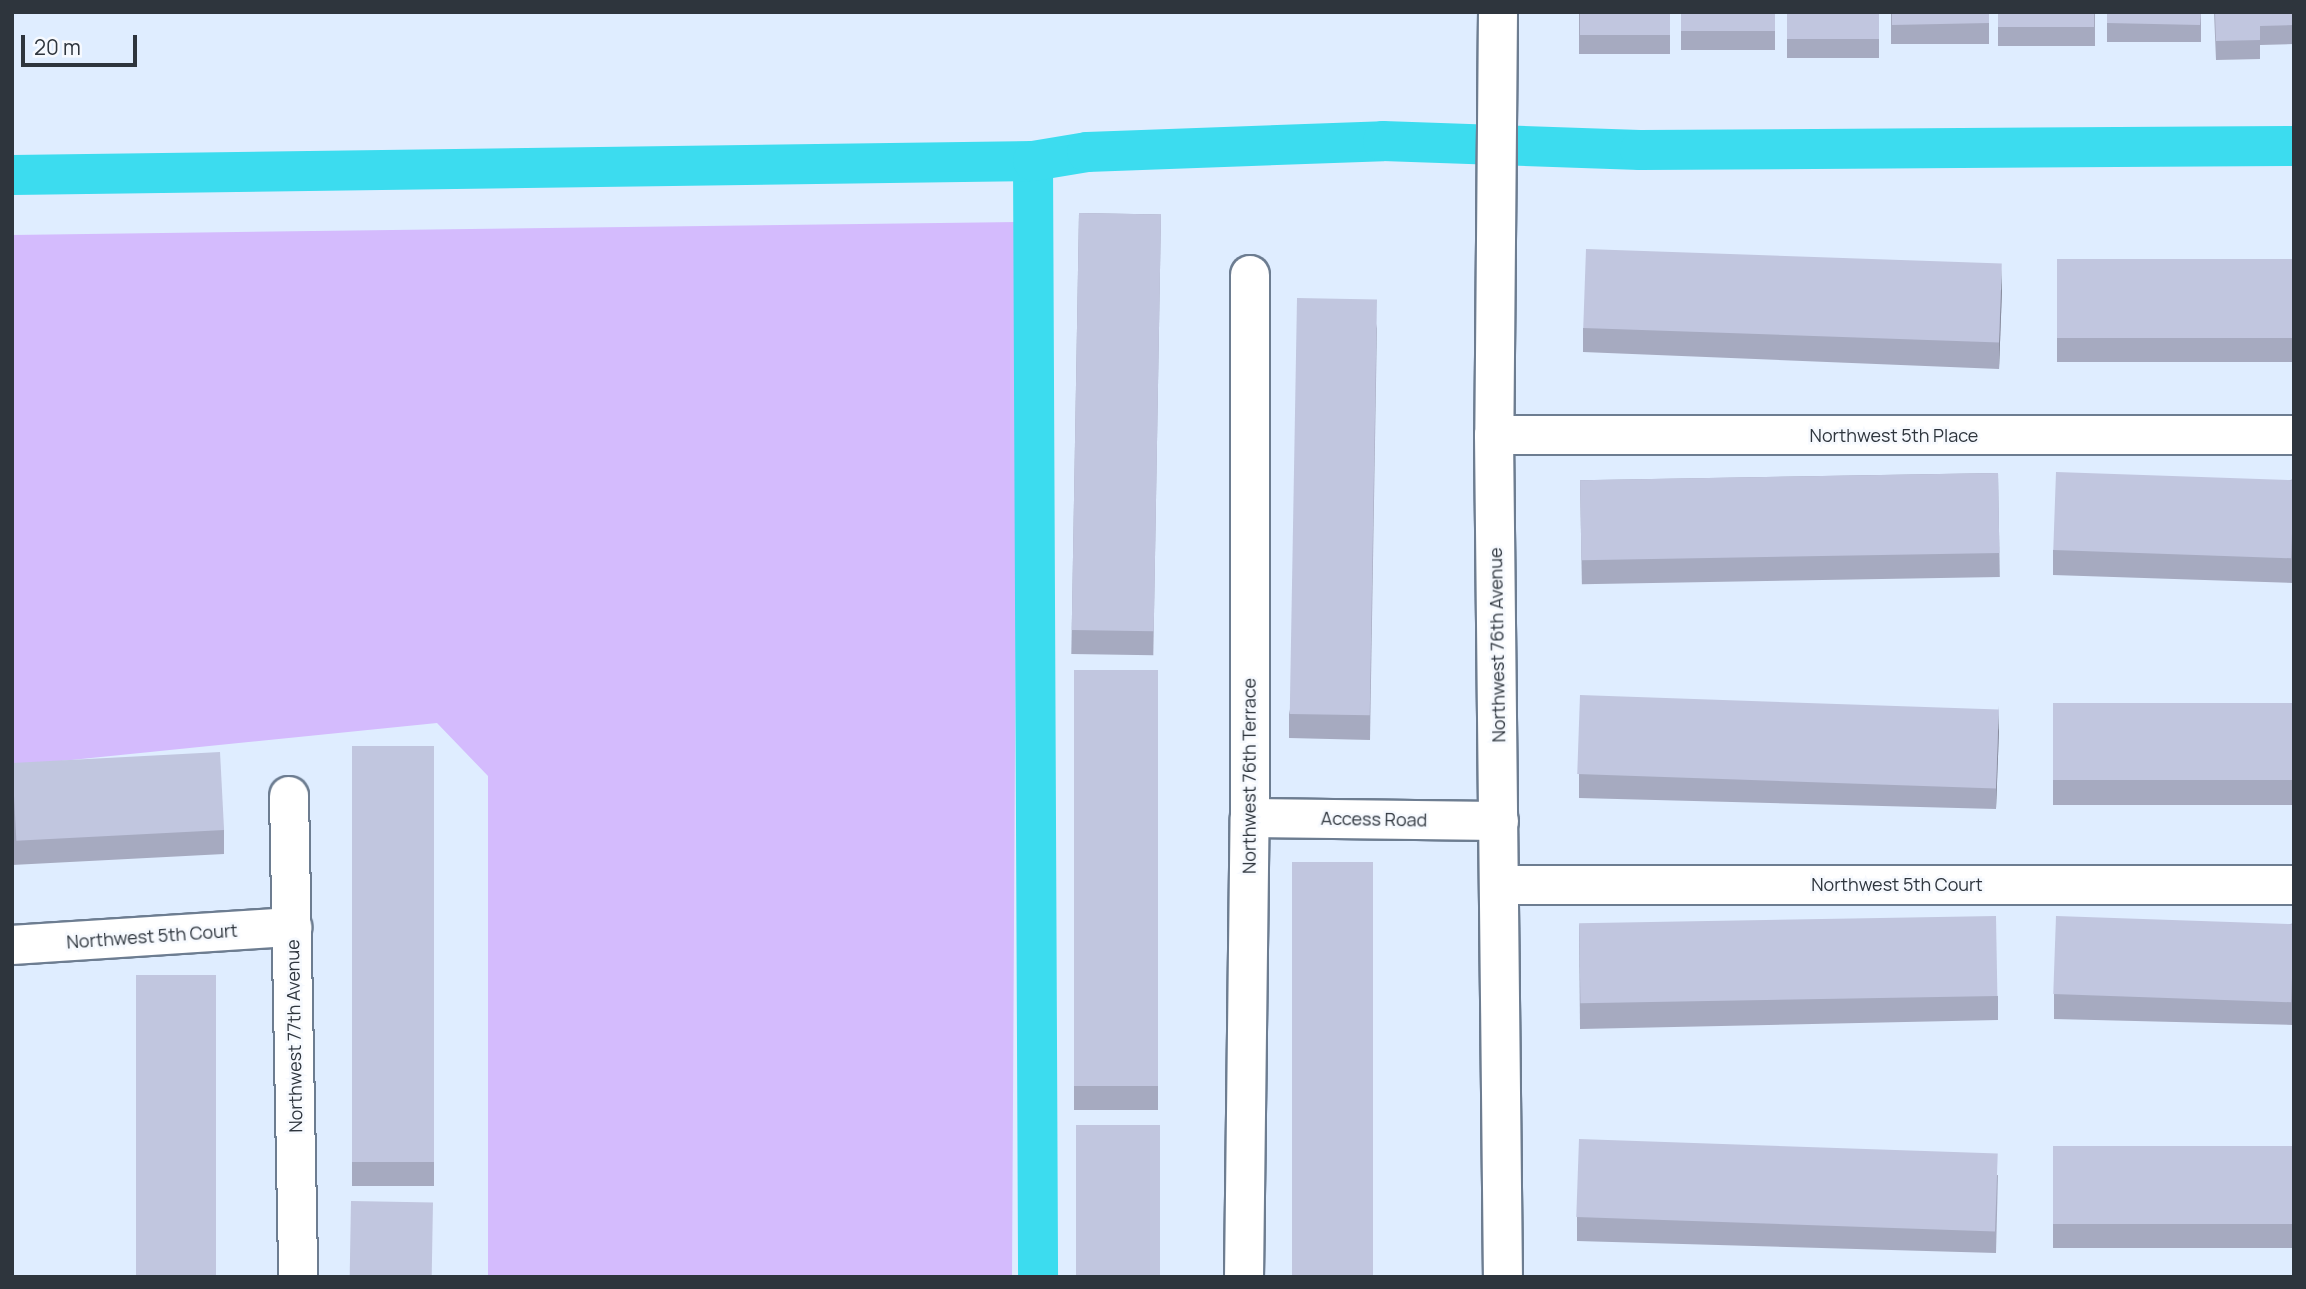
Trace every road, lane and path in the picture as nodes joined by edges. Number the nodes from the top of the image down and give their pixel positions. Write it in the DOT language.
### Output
graph roads {
  1 [pos="1498,12"];
  2 [pos="1250,275"];
  3 [pos="1494,435"];
  4 [pos="2294,435"];
  5 [pos="289,796"];
  6 [pos="1250,818"];
  7 [pos="1499,821"];
  8 [pos="1501,885"];
  9 [pos="2294,885"];
  10 [pos="292,927"];
  11 [pos="12,945"];
  12 [pos="298,1277"];
  13 [pos="1244,1277"];
  14 [pos="1503,1277"];
  1 -- 3 [label="street, Northwest 76th Avenue"];
  2 -- 6 [label="street, Northwest 76th Terrace"];
  3 -- 4 [label="street, Northwest 5th Place"];
  3 -- 7 [label="street, Northwest 76th Avenue"];
  5 -- 10 [label="street, Northwest 77th Avenue"];
  6 -- 7 [label="street, Access Road"];
  6 -- 13 [label="street, Northwest 76th Terrace"];
  7 -- 8 [label="street, Northwest 76th Avenue"];
  8 -- 9 [label="street, Northwest 5th Court"];
  8 -- 14 [label="street, Northwest 76th Avenue"];
  10 -- 11 [label="street, Northwest 5th Court"];
  10 -- 12 [label="street, Northwest 77th Avenue"];
}
